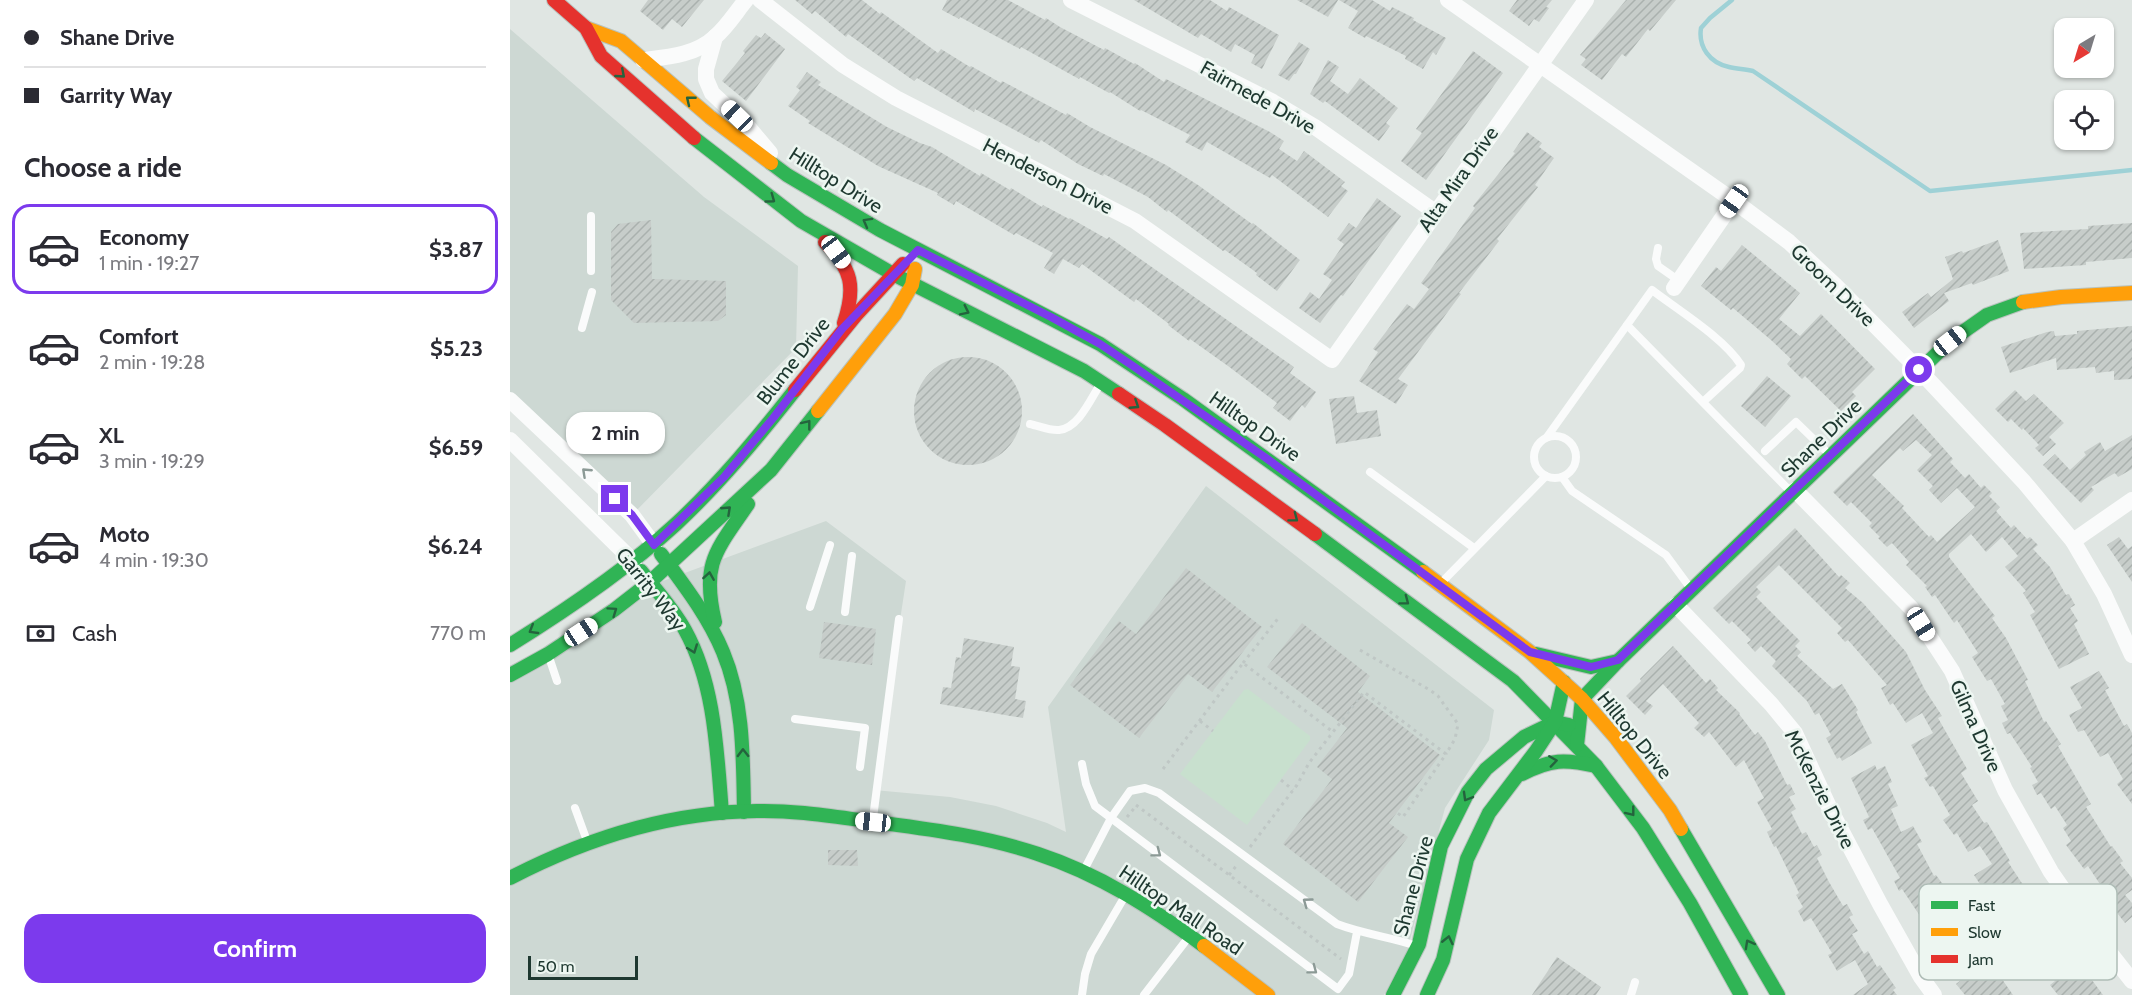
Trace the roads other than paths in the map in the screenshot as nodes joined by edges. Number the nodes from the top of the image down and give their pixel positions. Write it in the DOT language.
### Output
graph roads {
  1 [pos="554,0"];
  2 [pos="746,0"];
  3 [pos="760,0"];
  4 [pos="1071,0"];
  5 [pos="1448,0"];
  6 [pos="1586,0"];
  7 [pos="586,28"];
  8 [pos="715,37"];
  9 [pos="643,60"];
  10 [pos="1540,64"];
  11 [pos="787,175"];
  12 [pos="1734,201"];
  13 [pos="1435,212"];
  14 [pos="591,216"];
  15 [pos="801,220"];
  16 [pos="1658,248"];
  17 [pos="918,250"];
  18 [pos="591,271"];
  19 [pos="893,274"];
  20 [pos="912,285"];
  21 [pos="1672,290"];
  22 [pos="592,292"];
  23 [pos="2132,293"];
  24 [pos="1627,324"];
  25 [pos="582,328"];
  26 [pos="842,329"];
  27 [pos="1332,360"];
  28 [pos="1919,370"];
  29 [pos="1101,383"];
  30 [pos="510,400"];
  31 [pos="1704,401"];
  32 [pos="1030,424"];
  33 [pos="1547,437"];
  34 [pos="510,440"];
  35 [pos="1765,451"];
  36 [pos="1830,455"];
  37 [pos="771,470"];
  38 [pos="1370,472"];
  39 [pos="1546,476"];
  40 [pos="1562,477"];
  41 [pos="1793,491"];
  42 [pos="2132,500"];
  43 [pos="2073,541"];
  44 [pos="654,545"];
  45 [pos="830,545"];
  46 [pos="1474,548"];
  47 [pos="852,556"];
  48 [pos="634,562"];
  49 [pos="669,565"];
  50 [pos="650,582"];
  51 [pos="1440,584"];
  52 [pos="1691,590"];
  53 [pos="1676,605"];
  54 [pos="810,607"];
  55 [pos="845,612"];
  56 [pos="899,619"];
  57 [pos="510,645"];
  58 [pos="1530,652"];
  59 [pos="724,653"];
  60 [pos="548,654"];
  61 [pos="2132,655"];
  62 [pos="1618,660"];
  63 [pos="510,675"];
  64 [pos="557,681"];
  65 [pos="1513,681"];
  66 [pos="1555,689"];
  67 [pos="1582,699"];
  68 [pos="795,719"];
  69 [pos="1555,722"];
  70 [pos="1579,727"];
  71 [pos="1612,734"];
  72 [pos="1577,745"];
  73 [pos="1504,753"];
  74 [pos="1082,764"];
  75 [pos="1596,765"];
  76 [pos="860,767"];
  77 [pos="1515,778"];
  78 [pos="575,808"];
  79 [pos="744,812"];
  80 [pos="722,813"];
  81 [pos="1111,818"];
  82 [pos="873,822"];
  83 [pos="588,843"];
  84 [pos="1083,871"];
  85 [pos="510,878"];
  86 [pos="2059,884"];
  87 [pos="1127,894"];
  88 [pos="1357,932"];
  89 [pos="1189,936"];
  90 [pos="1417,946"];
  91 [pos="2117,962"];
  92 [pos="1919,973"];
  93 [pos="1923,980"];
  94 [pos="2132,981"];
  95 [pos="1635,982"];
  96 [pos="1082,995"];
  97 [pos="1144,995"];
  98 [pos="1268,995"];
  99 [pos="1393,995"];
  100 [pos="1427,995"];
  101 [pos="1631,995"];
  102 [pos="1741,995"];
  103 [pos="1778,995"];
  104 [pos="1934,995"];
  1 -- 7 [label="street, Hilltop Drive"];
  2 -- 8 [label="street"];
  3 -- 27 [label="street, Henderson Drive"];
  4 -- 13 [label="street, Fairmede Drive"];
  5 -- 10 [label="street, Groom Drive"];
  6 -- 10 [label="street, Alta Mira Drive"];
  7 -- 9 [label="street, Hilltop Drive"];
  7 -- 15 [label="street, Hilltop Drive, one-way"];
  8 -- 9 [label="street"];
  8 -- 11 [label="street"];
  11 -- 9 [label="street, Hilltop Drive, one-way"];
  10 -- 12 [label="street, Groom Drive"];
  10 -- 13 [label="street, Alta Mira Drive"];
  17 -- 11 [label="street, Hilltop Drive, one-way"];
  12 -- 21 [label="street"];
  12 -- 28 [label="street, Groom Drive"];
  13 -- 27 [label="street, Alta Mira Drive"];
  14 -- 18 [label="lane"];
  15 -- 19 [label="street, Hilltop Drive"];
  15 -- 26 [label="street"];
  16 -- 21 [label="lane"];
  17 -- 19 [label="street, Blume Drive"];
  17 -- 20 [label="street"];
  17 -- 51 [label="street, Hilltop Drive"];
  19 -- 20 [label="street, Hilltop Drive"];
  19 -- 26 [label="street, Blume Drive"];
  20 -- 29 [label="street, Hilltop Drive, one-way"];
  37 -- 20 [label="street, one-way"];
  21 -- 24 [label="lane"];
  21 -- 31 [label="lane"];
  22 -- 25 [label="lane"];
  23 -- 28 [label="street, Shane Drive"];
  24 -- 31 [label="lane"];
  24 -- 33 [label="lane"];
  26 -- 44 [label="street, Blume Drive"];
  28 -- 36 [label="street, Shane Drive"];
  28 -- 43 [label="street, Groom Drive"];
  29 -- 32 [label="lane"];
  29 -- 65 [label="street, Hilltop Drive, one-way"];
  44 -- 30 [label="street, Garrity Way, one-way"];
  31 -- 41 [label="lane"];
  33 -- 39 [label="lane"];
  33 -- 40 [label="lane"];
  34 -- 48 [label="street, Garrity Way"];
  35 -- 36 [label="lane"];
  36 -- 41 [label="street, Shane Drive"];
  49 -- 37 [label="street, one-way"];
  59 -- 37 [label="street, one-way"];
  38 -- 46 [label="lane"];
  39 -- 40 [label="lane"];
  39 -- 46 [label="lane"];
  40 -- 52 [label="lane"];
  41 -- 52 [label="street, Shane Drive"];
  41 -- 86 [label="street, Gilma Drive"];
  42 -- 43 [label="street"];
  43 -- 61 [label="street, Groom Drive"];
  44 -- 48 [label="street, Blume Drive"];
  44 -- 49 [label="street, Garrity Way"];
  45 -- 54 [label="lane"];
  46 -- 51 [label="lane"];
  47 -- 55 [label="lane"];
  48 -- 50 [label="street, Garrity Way"];
  48 -- 57 [label="street, Blume Drive, one-way"];
  49 -- 50 [label="street"];
  49 -- 59 [label="street, Garrity Way"];
  60 -- 50 [label="street, one-way"];
  50 -- 80 [label="street, Garrity Way, one-way"];
  51 -- 58 [label="street, Hilltop Drive"];
  52 -- 53 [label="street, Shane Drive"];
  53 -- 62 [label="street, Shane Drive"];
  53 -- 92 [label="street, McKenzie Drive"];
  56 -- 82 [label="lane"];
  58 -- 62 [label="street"];
  58 -- 66 [label="street, Hilltop Drive"];
  79 -- 59 [label="street, Garrity Way, one-way"];
  60 -- 63 [label="street"];
  60 -- 64 [label="lane"];
  62 -- 67 [label="street, Shane Drive"];
  65 -- 66 [label="street"];
  65 -- 69 [label="street, Hilltop Drive"];
  65 -- 73 [label="street"];
  66 -- 67 [label="street"];
  66 -- 69 [label="street"];
  67 -- 70 [label="street"];
  67 -- 71 [label="street, Hilltop Drive"];
  68 -- 76 [label="lane"];
  69 -- 70 [label="street"];
  69 -- 72 [label="street, Hilltop Drive"];
  69 -- 73 [label="street, Shane Drive"];
  69 -- 77 [label="street"];
  70 -- 71 [label="street"];
  70 -- 72 [label="street"];
  103 -- 71 [label="street, Hilltop Drive, one-way"];
  72 -- 75 [label="street, Hilltop Drive"];
  73 -- 90 [label="street, Shane Drive, one-way"];
  74 -- 81 [label="lane"];
  77 -- 75 [label="street, one-way"];
  75 -- 102 [label="street, Hilltop Drive, one-way"];
  100 -- 77 [label="street, one-way"];
  78 -- 83 [label="lane"];
  79 -- 80 [label="street, Hilltop Mall Road"];
  79 -- 82 [label="street, Hilltop Mall Road"];
  80 -- 83 [label="street, Hilltop Mall Road"];
  81 -- 84 [label="lane"];
  88 -- 81 [label="lane, one-way"];
  81 -- 88 [label="lane, one-way"];
  82 -- 84 [label="street, Hilltop Mall Road"];
  83 -- 85 [label="street, Hilltop Mall Road"];
  84 -- 87 [label="street, Hilltop Mall Road"];
  87 -- 89 [label="street, Hilltop Mall Road"];
  87 -- 96 [label="lane"];
  88 -- 90 [label="lane"];
  89 -- 97 [label="lane"];
  89 -- 98 [label="street, Hilltop Mall Road"];
  90 -- 99 [label="street, Shane Drive"];
  91 -- 94 [label="street, Gilma Drive"];
  93 -- 104 [label="street, McKenzie Drive"];
  95 -- 101 [label="lane"];
}
